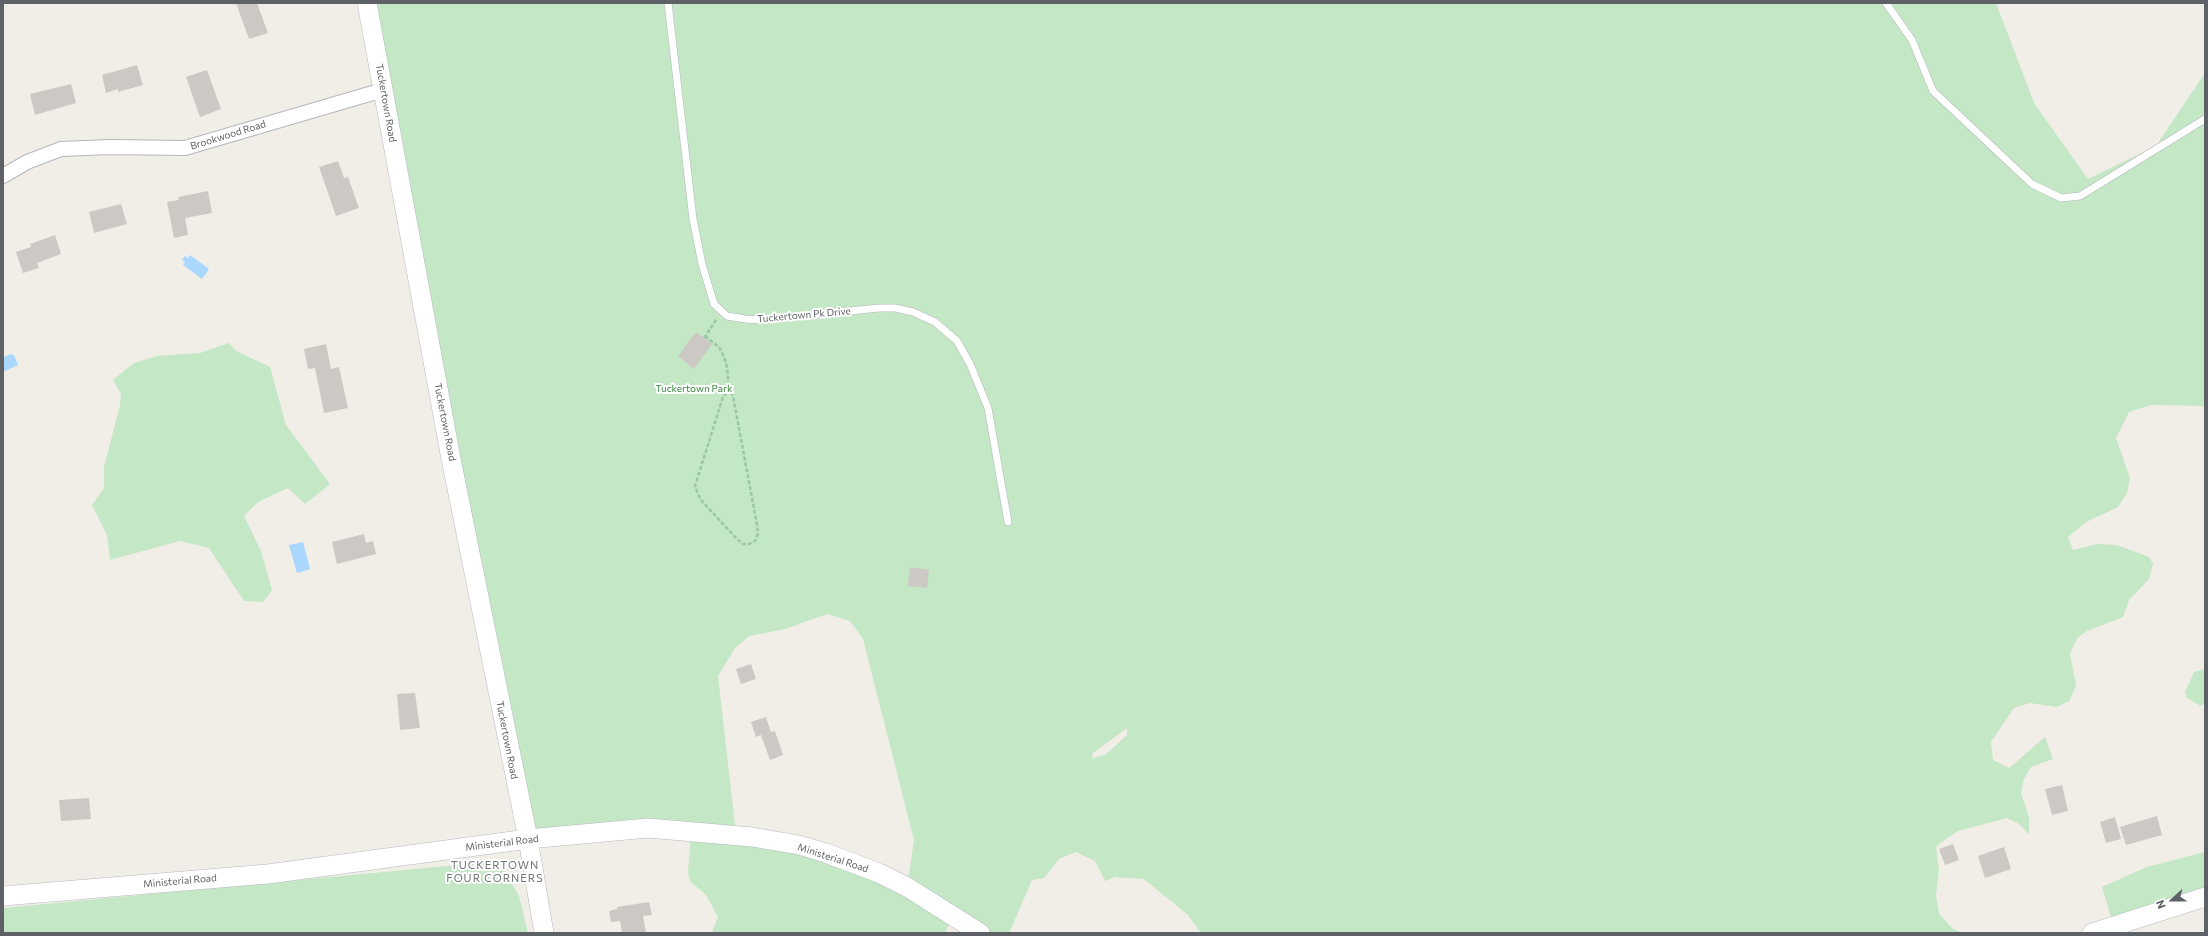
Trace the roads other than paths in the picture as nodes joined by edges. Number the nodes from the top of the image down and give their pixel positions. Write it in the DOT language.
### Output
graph roads {
  1 [pos="367,3"];
  2 [pos="668,3"];
  3 [pos="1886,3"];
  4 [pos="383,90"];
  5 [pos="2205,119"];
  6 [pos="3,176"];
  7 [pos="1008,522"];
  8 [pos="528,839"];
  9 [pos="3,896"];
  10 [pos="2205,897"];
  11 [pos="544,933"];
  12 [pos="980,933"];
  13 [pos="2092,933"];
  1 -- 4 [label="main road, Tuckertown Road"];
  2 -- 7 [label="lane, Tuckertown Pk Drive"];
  3 -- 5 [label="lane"];
  4 -- 6 [label="street, Brookwood Road"];
  4 -- 8 [label="main road, Tuckertown Road"];
  8 -- 9 [label="main road, Ministerial Road"];
  8 -- 11 [label="main road, Tuckertown Road"];
  8 -- 12 [label="main road, Ministerial Road"];
  10 -- 13 [label="main road"];
}
